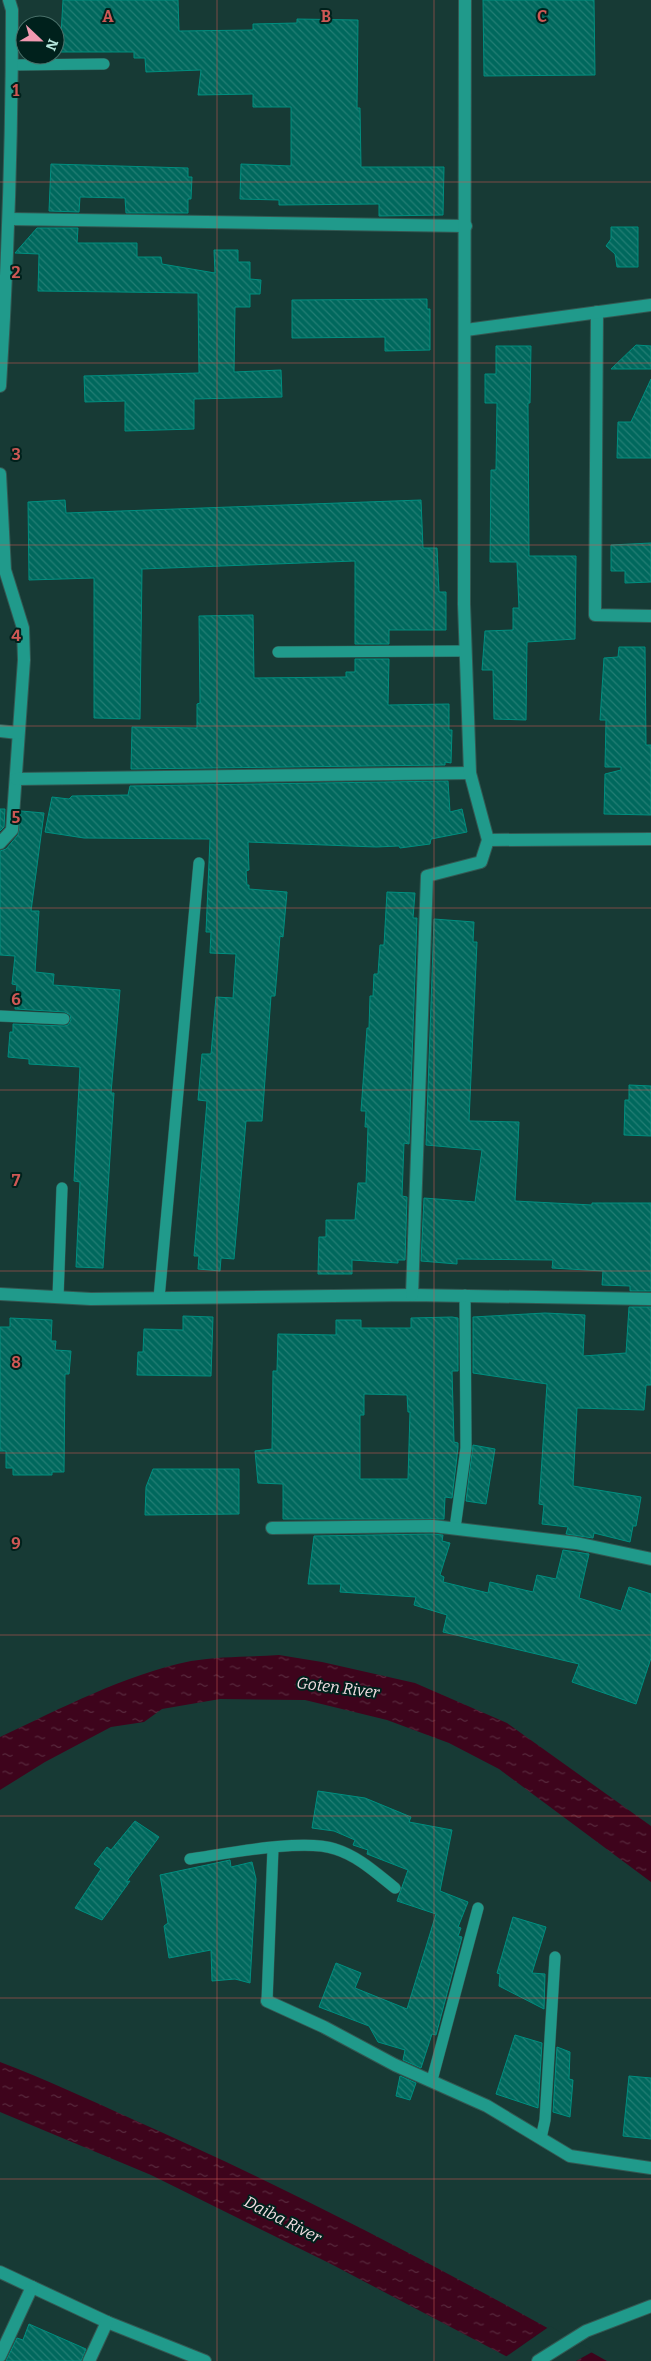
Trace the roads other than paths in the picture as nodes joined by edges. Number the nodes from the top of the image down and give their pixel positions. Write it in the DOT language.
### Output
graph roads {
  1 [pos="9,0"];
  2 [pos="465,0"];
  3 [pos="104,64"];
  4 [pos="12,65"];
  5 [pos="6,116"];
  6 [pos="9,219"];
  7 [pos="466,226"];
  8 [pos="651,305"];
  9 [pos="597,312"];
  10 [pos="2,329"];
  11 [pos="466,330"];
  12 [pos="0,386"];
  13 [pos="0,474"];
  14 [pos="651,616"];
  15 [pos="465,651"];
  16 [pos="278,652"];
  17 [pos="0,731"];
  18 [pos="18,733"];
  19 [pos="470,773"];
  20 [pos="16,779"];
  21 [pos="651,839"];
  22 [pos="488,840"];
  23 [pos="0,843"];
  24 [pos="199,863"];
  25 [pos="0,1016"];
  26 [pos="64,1020"];
  27 [pos="62,1188"];
  28 [pos="0,1294"];
  29 [pos="412,1294"];
  30 [pos="465,1295"];
  31 [pos="58,1297"];
  32 [pos="159,1298"];
  33 [pos="651,1299"];
  34 [pos="272,1528"];
  35 [pos="455,1528"];
  36 [pos="651,1559"];
  37 [pos="273,1848"];
  38 [pos="190,1859"];
  39 [pos="395,1888"];
  40 [pos="478,1908"];
  41 [pos="555,1958"];
  42 [pos="267,2001"];
  43 [pos="432,2080"];
  44 [pos="541,2138"];
  45 [pos="651,2168"];
  46 [pos="0,2272"];
  47 [pos="32,2287"];
  48 [pos="651,2306"];
  49 [pos="107,2322"];
  50 [pos="0,2356"];
  51 [pos="88,2361"];
  52 [pos="205,2361"];
  53 [pos="538,2361"];
  1 -- 4 [label="street"];
  2 -- 7 [label="street"];
  3 -- 4 [label="lane"];
  4 -- 5 [label="street"];
  5 -- 6 [label="street"];
  6 -- 7 [label="street"];
  6 -- 10 [label="street"];
  7 -- 11 [label="street"];
  8 -- 9 [label="street"];
  9 -- 11 [label="street"];
  9 -- 14 [label="street"];
  10 -- 12 [label="street"];
  11 -- 15 [label="street"];
  13 -- 18 [label="street"];
  15 -- 16 [label="lane"];
  15 -- 19 [label="street"];
  17 -- 18 [label="street"];
  18 -- 20 [label="street"];
  19 -- 20 [label="street"];
  19 -- 22 [label="street"];
  20 -- 23 [label="street"];
  21 -- 22 [label="street"];
  22 -- 29 [label="street"];
  24 -- 32 [label="lane"];
  25 -- 26 [label="lane"];
  27 -- 31 [label="lane"];
  28 -- 31 [label="street"];
  29 -- 30 [label="street"];
  29 -- 32 [label="street"];
  30 -- 33 [label="street"];
  30 -- 35 [label="lane"];
  31 -- 32 [label="street"];
  34 -- 35 [label="street"];
  35 -- 36 [label="street"];
  37 -- 38 [label="lane"];
  37 -- 39 [label="lane"];
  37 -- 42 [label="lane"];
  40 -- 43 [label="lane"];
  41 -- 44 [label="lane"];
  42 -- 43 [label="street"];
  43 -- 44 [label="street"];
  44 -- 45 [label="street"];
  46 -- 47 [label="street"];
  47 -- 49 [label="street"];
  47 -- 50 [label="street"];
  48 -- 53 [label="street"];
  49 -- 51 [label="street"];
  49 -- 52 [label="street"];
}
